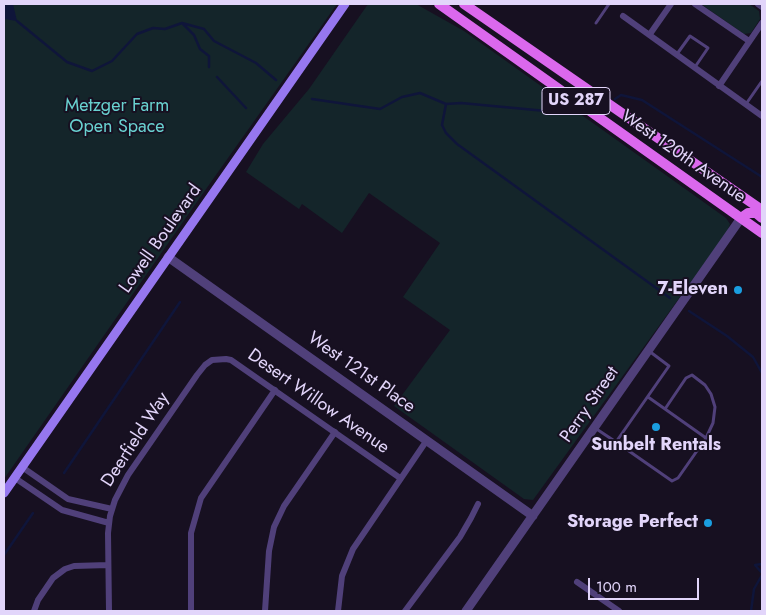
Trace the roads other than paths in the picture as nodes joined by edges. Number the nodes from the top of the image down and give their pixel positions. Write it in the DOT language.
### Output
graph roads {
  1 [pos="345,4"];
  2 [pos="434,4"];
  3 [pos="439,4"];
  4 [pos="464,4"];
  5 [pos="609,4"];
  6 [pos="671,4"];
  7 [pos="695,4"];
  8 [pos="758,4"];
  9 [pos="762,7"];
  10 [pos="456,16"];
  11 [pos="623,16"];
  12 [pos="596,23"];
  13 [pos="762,23"];
  14 [pos="760,31"];
  15 [pos="650,34"];
  16 [pos="749,42"];
  17 [pos="677,54"];
  18 [pos="694,68"];
  19 [pos="762,81"];
  20 [pos="719,86"];
  21 [pos="746,104"];
  22 [pos="762,116"];
  23 [pos="762,210"];
  24 [pos="741,218"];
  25 [pos="762,218"];
  26 [pos="762,233"];
  27 [pos="168,258"];
  28 [pos="648,351"];
  29 [pos="215,355"];
  30 [pos="275,390"];
  31 [pos="648,397"];
  32 [pos="665,409"];
  33 [pos="594,428"];
  34 [pos="335,432"];
  35 [pos="706,438"];
  36 [pos="427,440"];
  37 [pos="616,442"];
  38 [pos="22,468"];
  39 [pos="15,478"];
  40 [pos="400,478"];
  41 [pos="4,494"];
  42 [pos="478,504"];
  43 [pos="112,509"];
  44 [pos="533,516"];
  45 [pos="109,523"];
  46 [pos="108,565"];
  47 [pos="577,582"];
  48 [pos="34,611"];
  49 [pos="109,611"];
  50 [pos="191,611"];
  51 [pos="265,611"];
  52 [pos="338,611"];
  53 [pos="405,611"];
  54 [pos="466,611"];
  55 [pos="619,611"];
  1 -- 27 [label="main road, Lowell Boulevard"];
  2 -- 10 [label="main road"];
  3 -- 10 [label="main road, West 120th Avenue / US 287"];
  4 -- 23 [label="main road, West 120th Avenue / US 287"];
  5 -- 12 [label="lane"];
  6 -- 15 [label="street"];
  7 -- 16 [label="street"];
  8 -- 9 [label="street"];
  10 -- 24 [label="main road, West 120th Avenue / US 287"];
  11 -- 15 [label="street"];
  13 -- 14 [label="street"];
  14 -- 16 [label="street"];
  15 -- 17 [label="street"];
  16 -- 20 [label="street"];
  17 -- 18 [label="street"];
  17 -- 18 [label="lane"];
  18 -- 20 [label="street"];
  19 -- 21 [label="lane"];
  20 -- 21 [label="street"];
  21 -- 22 [label="street"];
  24 -- 25 [label="main road"];
  24 -- 26 [label="main road, West 120th Avenue / US 287"];
  24 -- 28 [label="street, Perry Street"];
  27 -- 36 [label="street, West 121st Place"];
  27 -- 38 [label="main road, Lowell Boulevard"];
  28 -- 31 [label="lane"];
  28 -- 33 [label="street, Perry Street"];
  29 -- 30 [label="street, Desert Willow Avenue"];
  29 -- 43 [label="street, Deerfield Way"];
  30 -- 34 [label="street, Desert Willow Avenue"];
  30 -- 50 [label="street"];
  31 -- 32 [label="lane"];
  31 -- 37 [label="lane"];
  32 -- 35 [label="lane"];
  32 -- 35 [label="lane"];
  33 -- 37 [label="lane"];
  33 -- 44 [label="street, Perry Street"];
  34 -- 40 [label="street, Desert Willow Avenue"];
  34 -- 51 [label="street"];
  35 -- 37 [label="lane"];
  36 -- 40 [label="street"];
  36 -- 44 [label="street, West 121st Place"];
  38 -- 39 [label="main road, Lowell Boulevard"];
  38 -- 43 [label="street"];
  39 -- 41 [label="main road, Lowell Boulevard"];
  39 -- 45 [label="street"];
  40 -- 52 [label="street"];
  42 -- 53 [label="street"];
  43 -- 45 [label="street, Deerfield Way"];
  44 -- 54 [label="street, Perry Street"];
  45 -- 46 [label="street, Deerfield Way"];
  46 -- 48 [label="street"];
  46 -- 49 [label="street, Deerfield Way"];
  47 -- 55 [label="street"];
}
